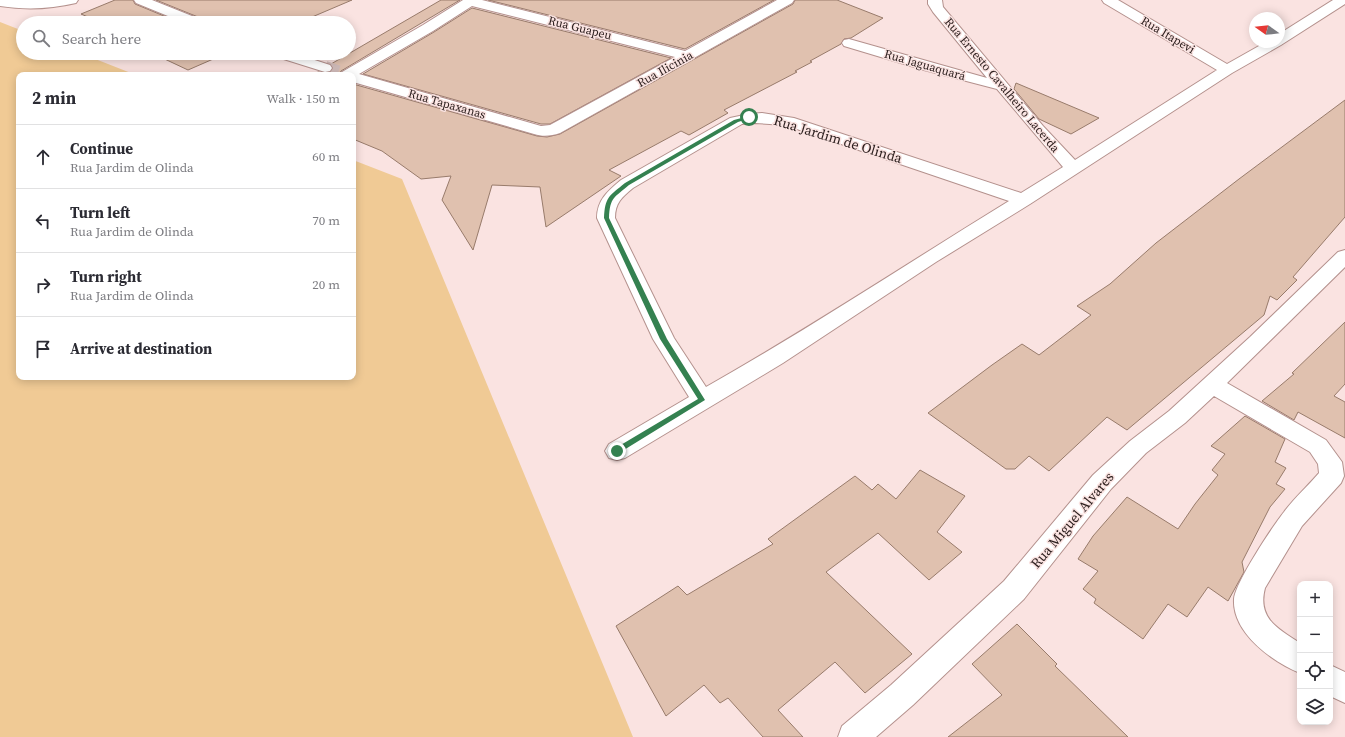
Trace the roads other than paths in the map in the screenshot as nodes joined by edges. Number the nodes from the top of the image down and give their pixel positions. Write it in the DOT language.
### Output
graph roads {
  1 [pos="71,0"];
  2 [pos="141,0"];
  3 [pos="471,0"];
  4 [pos="787,0"];
  5 [pos="935,0"];
  6 [pos="1109,0"];
  7 [pos="1342,0"];
  8 [pos="0,2"];
  9 [pos="180,16"];
  10 [pos="1285,36"];
  11 [pos="849,43"];
  12 [pos="1266,48"];
  13 [pos="689,56"];
  14 [pos="300,60"];
  15 [pos="325,68"];
  16 [pos="1227,70"];
  17 [pos="351,72"];
  18 [pos="356,78"];
  19 [pos="1001,86"];
  20 [pos="540,131"];
  21 [pos="1073,168"];
  22 [pos="1024,200"];
  23 [pos="1345,256"];
  24 [pos="1212,385"];
  25 [pos="702,400"];
  26 [pos="617,451"];
  27 [pos="1297,657"];
  28 [pos="1333,681"];
  29 [pos="1345,689"];
  30 [pos="853,737"];
  1 -- 8 [label="street"];
  2 -- 9 [label="street"];
  3 -- 13 [label="street, Rua Guapeu"];
  3 -- 17 [label="street"];
  4 -- 13 [label="street, Rua Ilicinia"];
  5 -- 19 [label="street, Rua Ernesto Cavalheiro Lacerda"];
  6 -- 16 [label="street, Rua Itapevi"];
  7 -- 10 [label="street"];
  11 -- 19 [label="street, Rua Jaguaquará"];
  12 -- 16 [label="street"];
  13 -- 20 [label="street, Rua Ilicinia"];
  14 -- 15 [label="street"];
  16 -- 21 [label="street"];
  18 -- 20 [label="street, Rua Tapaxanas"];
  19 -- 21 [label="street, Rua Ernesto Cavalheiro Lacerda"];
  21 -- 22 [label="street"];
  22 -- 25 [label="street"];
  22 -- 25 [label="street, Rua Jardim de Olinda"];
  23 -- 24 [label="street, Rua Miguel Alvares"];
  24 -- 27 [label="street"];
  24 -- 30 [label="street, Rua Miguel Alvares"];
  25 -- 26 [label="street"];
  28 -- 29 [label="street"];
}
